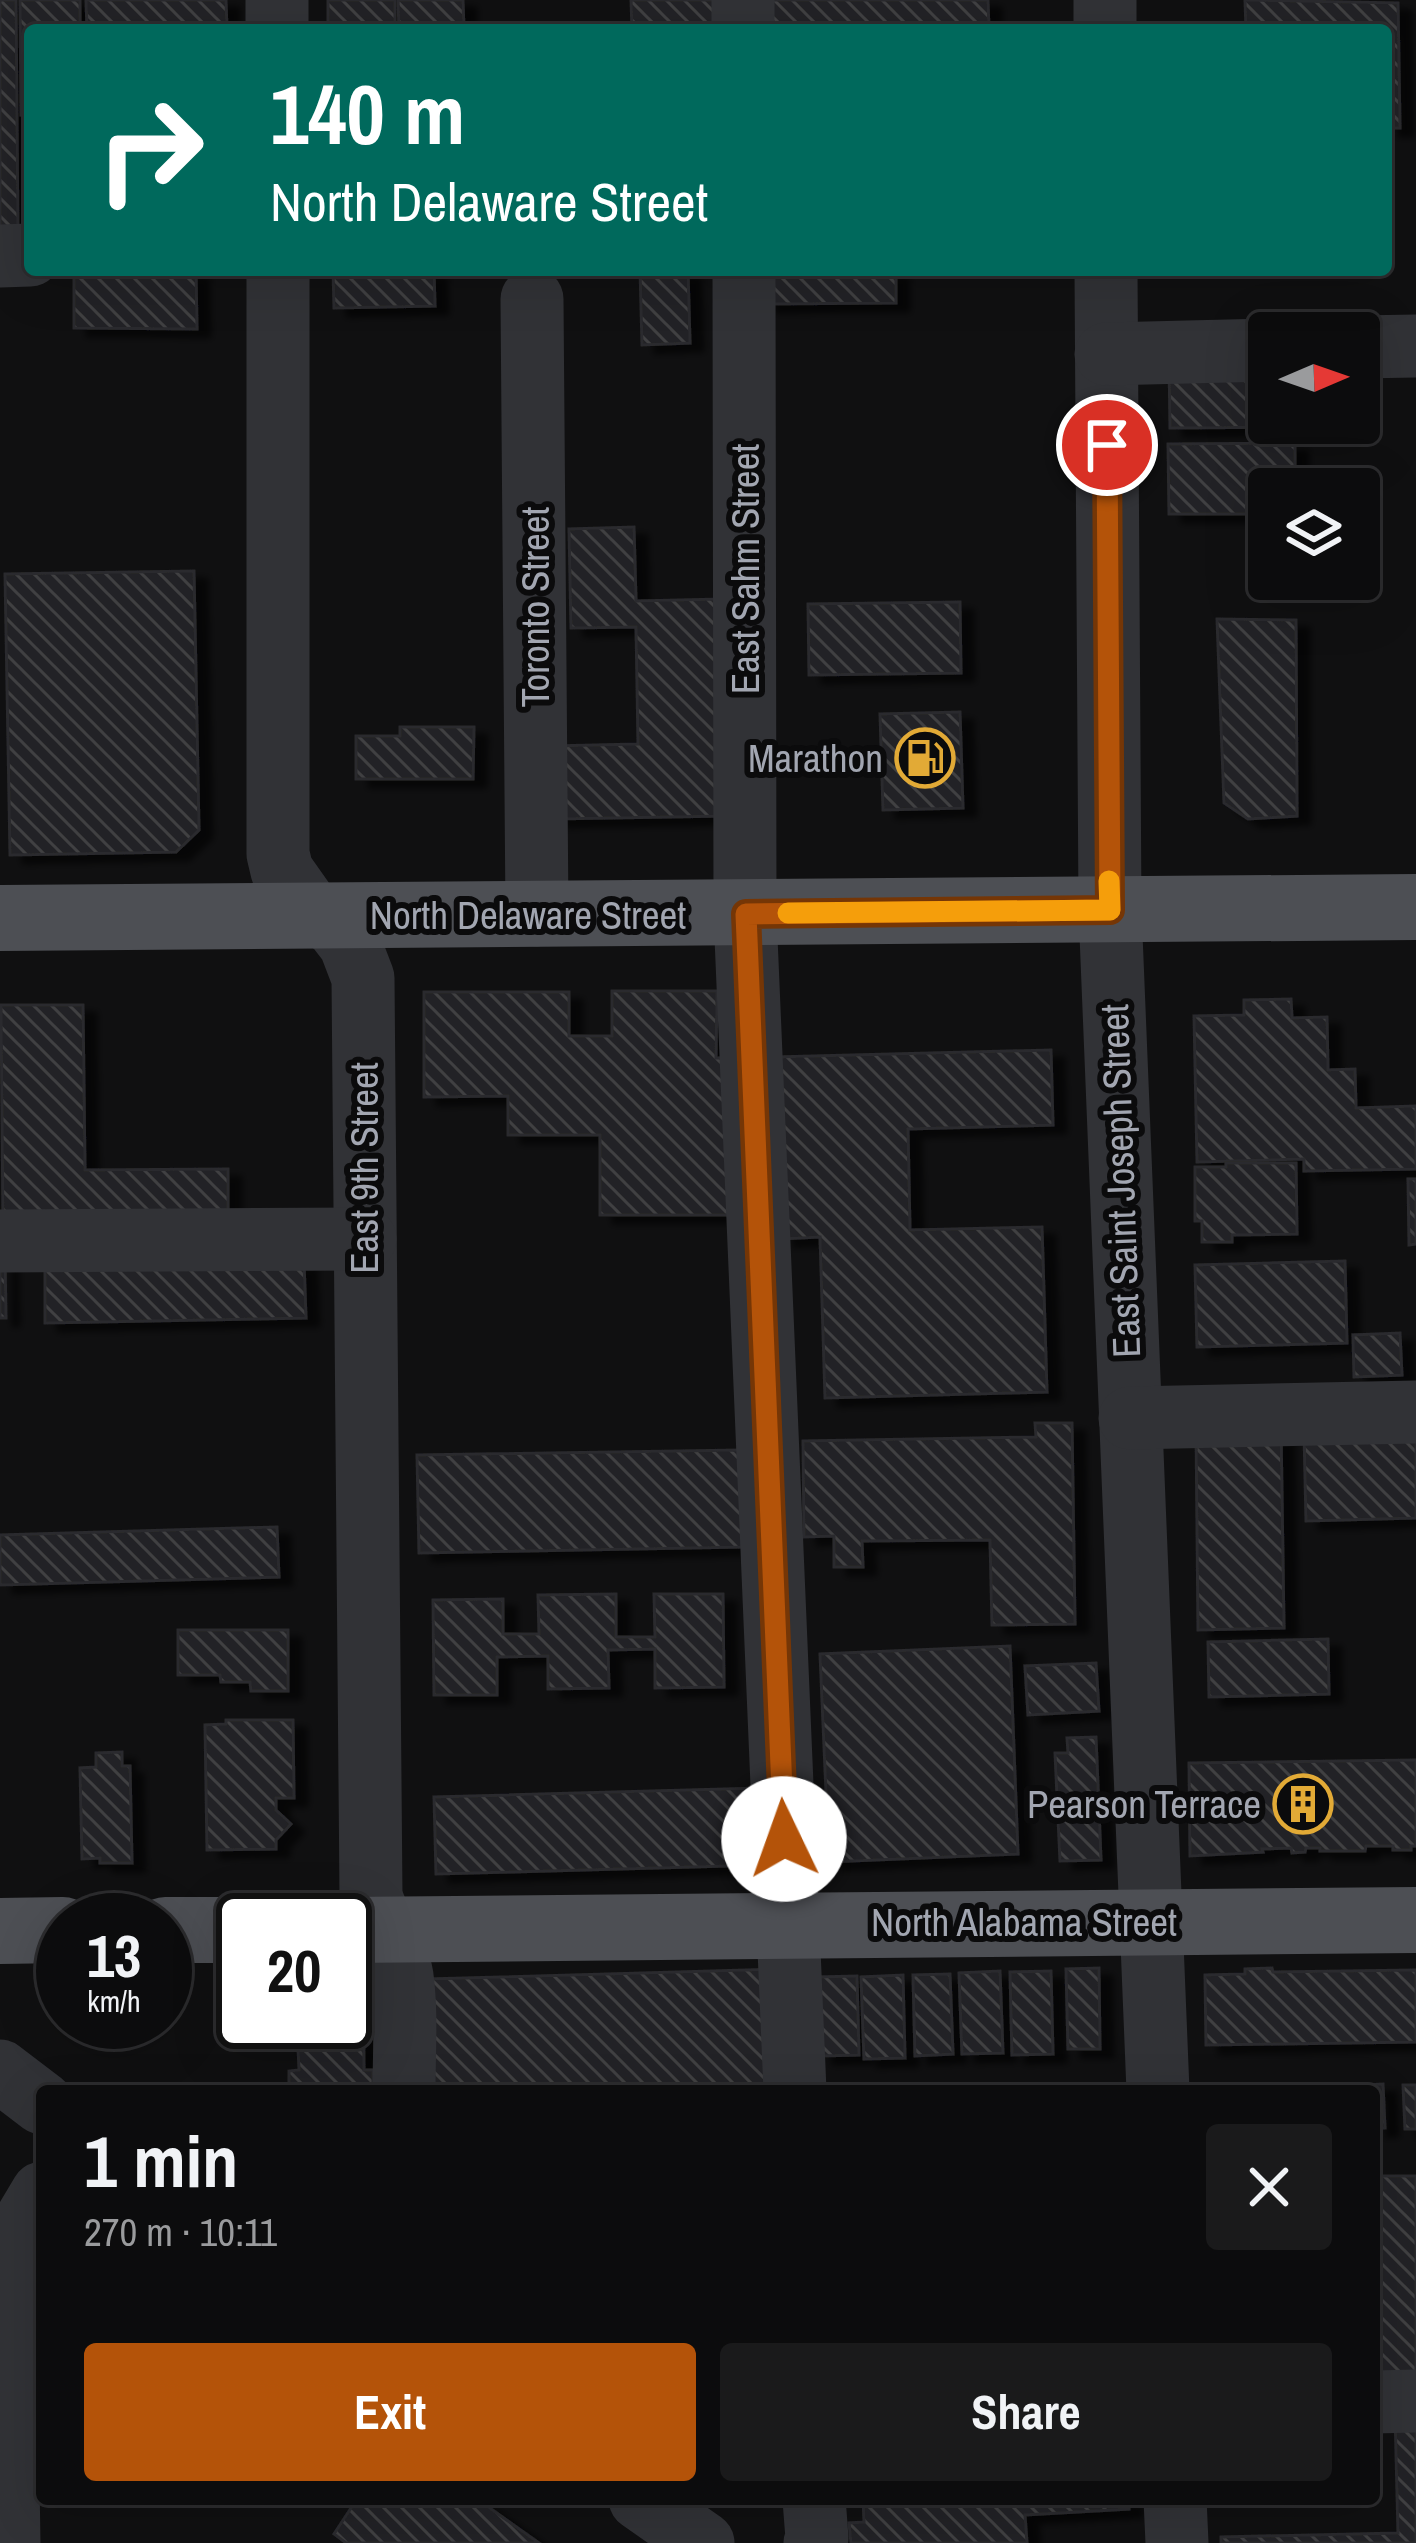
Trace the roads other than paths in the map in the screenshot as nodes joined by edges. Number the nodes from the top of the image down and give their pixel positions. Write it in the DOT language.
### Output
graph roads {
  1 [pos="278,276"];
  2 [pos="744,276"];
  3 [pos="1106,276"];
  4 [pos="532,299"];
  5 [pos="1416,346"];
  6 [pos="1380,347"];
  7 [pos="1248,351"];
  8 [pos="1106,354"];
  9 [pos="1416,907"];
  10 [pos="1110,910"];
  11 [pos="746,914"];
  12 [pos="537,915"];
  13 [pos="322,916"];
  14 [pos="0,917"];
  15 [pos="365,1239"];
  16 [pos="0,1241"];
  17 [pos="1416,1412"];
  18 [pos="1130,1418"];
  19 [pos="370,1893"];
  20 [pos="1416,1920"];
  21 [pos="1151,1921"];
  22 [pos="788,1924"];
  23 [pos="36,1930"];
  24 [pos="372,1930"];
  25 [pos="0,1931"];
  26 [pos="372,1933"];
  27 [pos="0,2071"];
  28 [pos="404,2085"];
  29 [pos="794,2085"];
  30 [pos="1158,2085"];
  31 [pos="36,2098"];
  32 [pos="36,2203"];
  33 [pos="1416,2401"];
  34 [pos="1380,2402"];
  35 [pos="649,2505"];
  36 [pos="814,2505"];
  37 [pos="1175,2505"];
  38 [pos="9,2543"];
  39 [pos="703,2543"];
  40 [pos="815,2543"];
  41 [pos="1177,2543"];
  1 -- 13 [label="street, East 9th Street"];
  2 -- 11 [label="street, East Sahm Street"];
  3 -- 8 [label="street, East Saint Joseph Street"];
  4 -- 12 [label="street, Toronto Street"];
  5 -- 6 [label="street"];
  7 -- 8 [label="street"];
  8 -- 10 [label="street, East Saint Joseph Street"];
  9 -- 10 [label="main road, North Delaware Street"];
  10 -- 11 [label="main road, North Delaware Street"];
  10 -- 18 [label="street, East Saint Joseph Street"];
  11 -- 12 [label="main road, North Delaware Street"];
  11 -- 22 [label="street, East Sahm Street"];
  12 -- 13 [label="main road, North Delaware Street"];
  13 -- 14 [label="main road, North Delaware Street"];
  13 -- 15 [label="street, East 9th Street"];
  15 -- 16 [label="street"];
  15 -- 19 [label="street, East 9th Street"];
  17 -- 18 [label="street"];
  18 -- 21 [label="street, East Saint Joseph Street"];
  20 -- 21 [label="main road, North Alabama Street"];
  21 -- 22 [label="main road, North Alabama Street"];
  21 -- 30 [label="street, East Saint Joseph Street"];
  22 -- 24 [label="main road, North Alabama Street"];
  22 -- 29 [label="street, East Sahm Street"];
  23 -- 25 [label="main road"];
  26 -- 28 [label="street, East 9th Street"];
  27 -- 31 [label="street"];
  32 -- 38 [label="street"];
  33 -- 34 [label="street"];
  35 -- 39 [label="street"];
  36 -- 40 [label="street"];
  37 -- 41 [label="street"];
}
